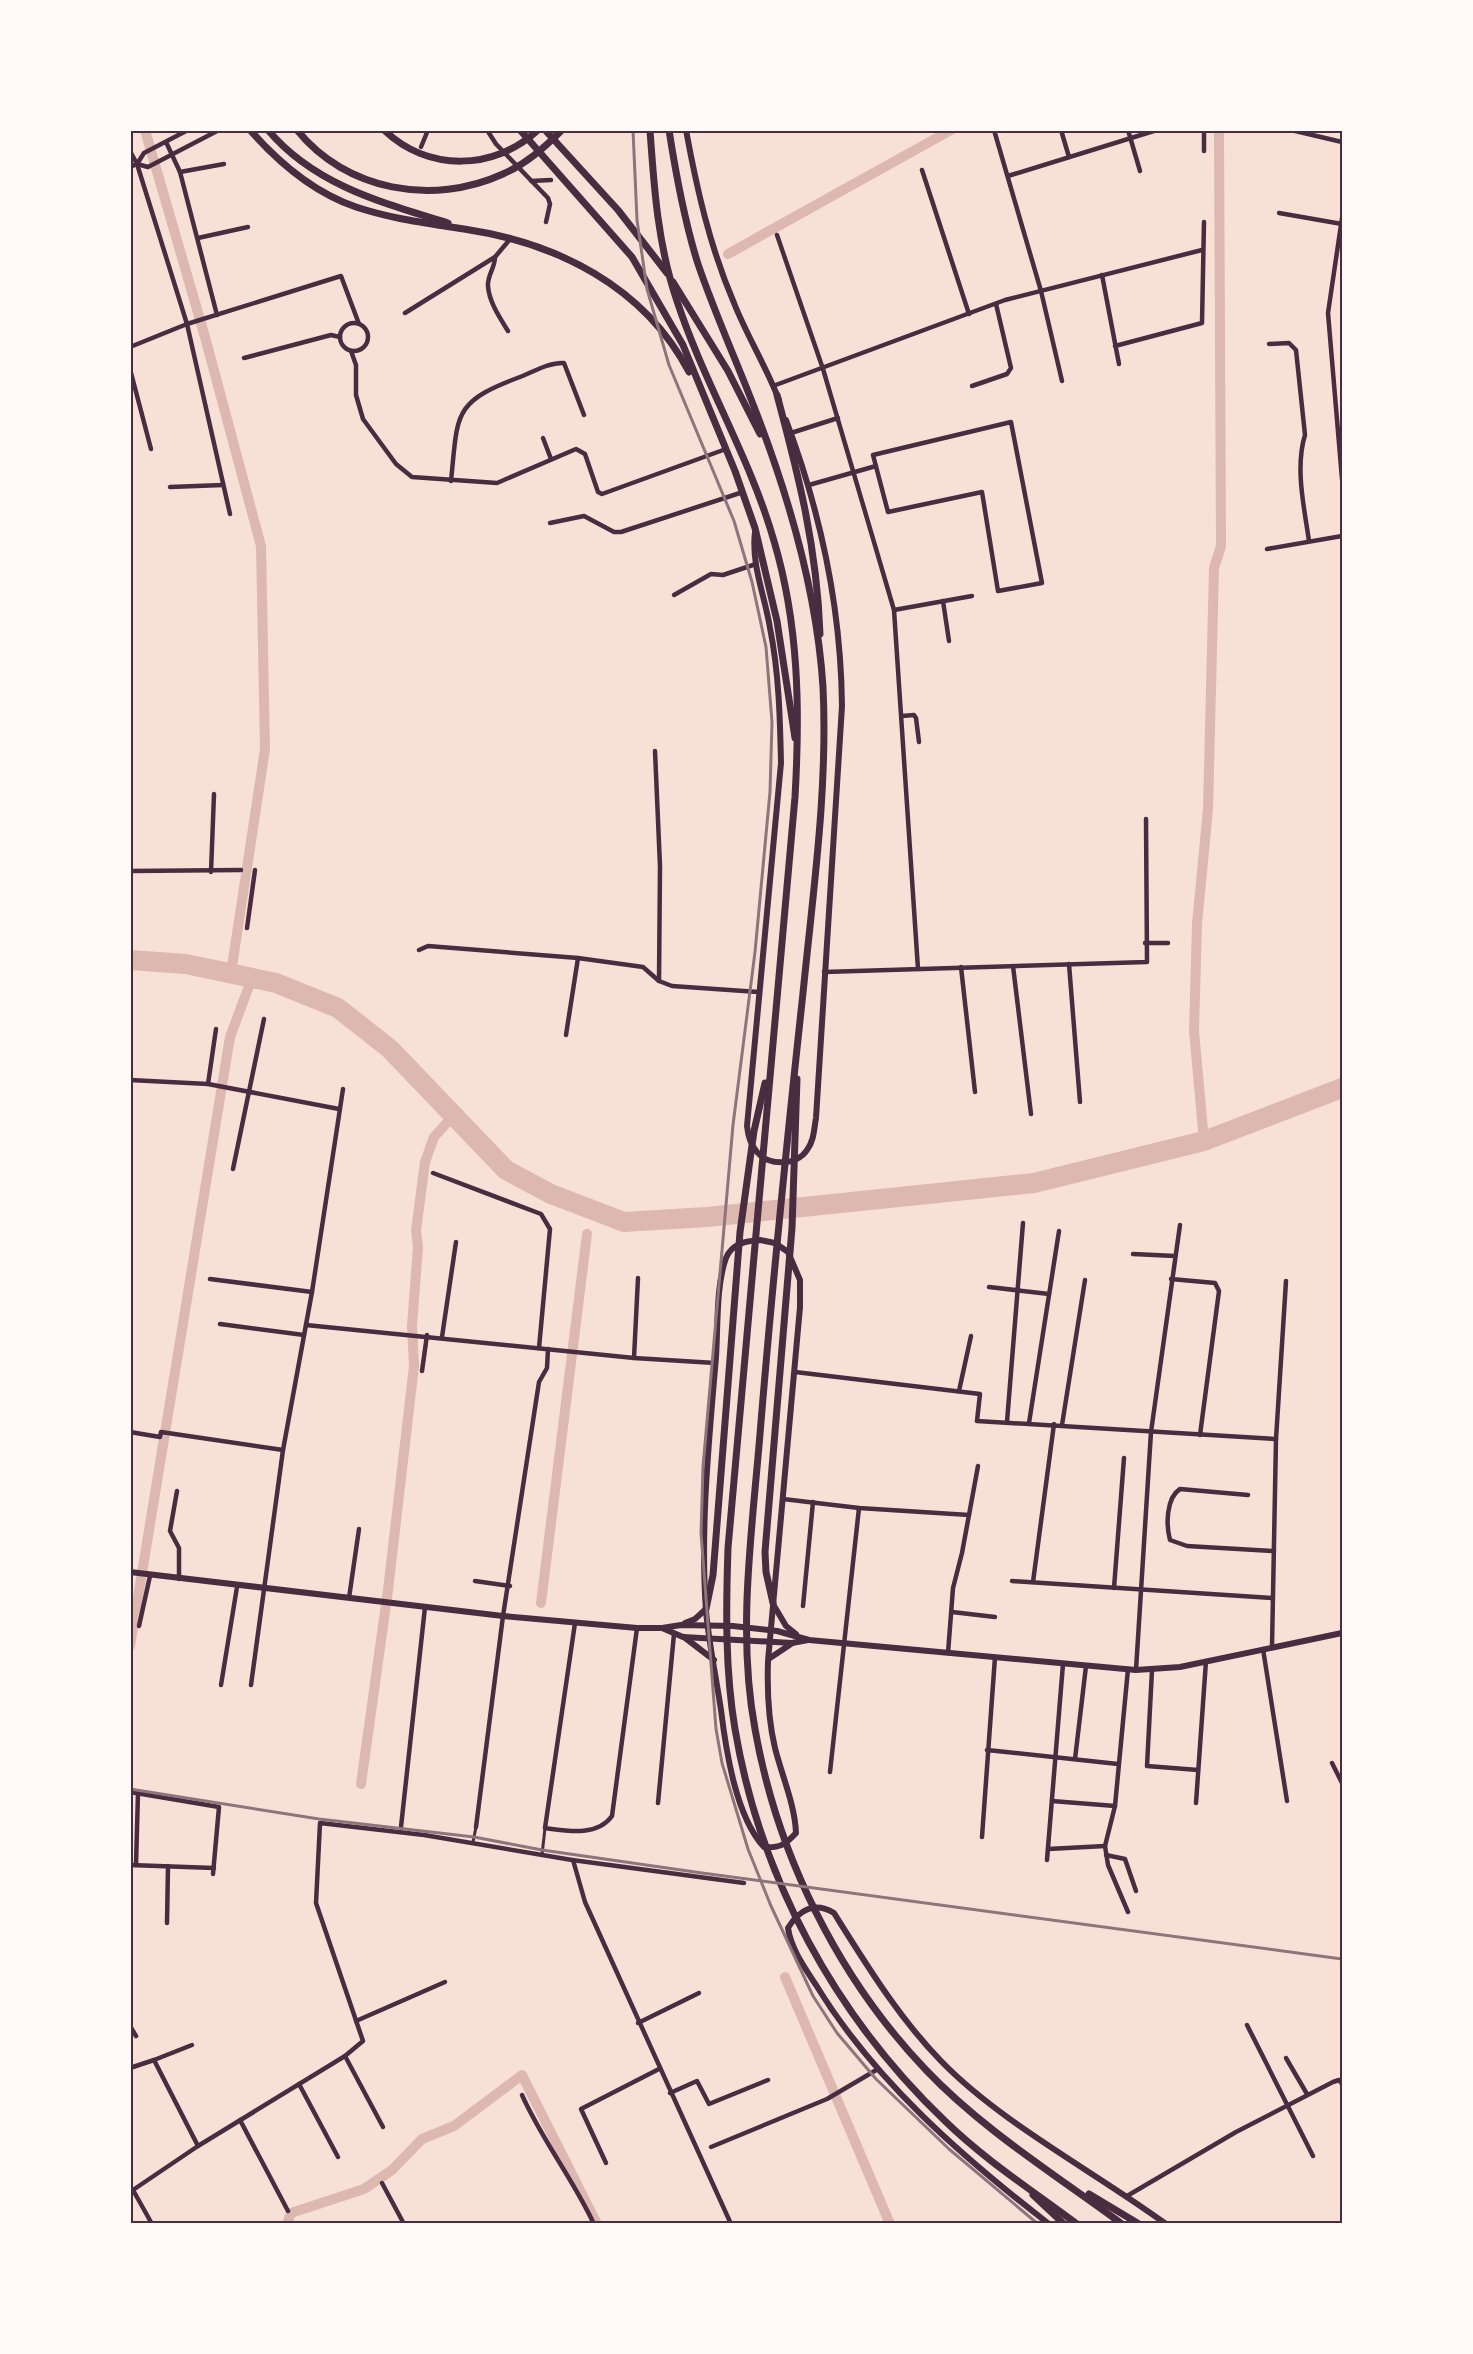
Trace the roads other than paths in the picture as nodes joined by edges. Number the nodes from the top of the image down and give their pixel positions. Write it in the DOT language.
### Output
graph roads {
  1 [pos="188,130"];
  2 [pos="219,130"];
  3 [pos="250,130"];
  4 [pos="268,130"];
  5 [pos="297,130"];
  6 [pos="384,130"];
  7 [pos="428,130"];
  8 [pos="487,130"];
  9 [pos="520,130"];
  10 [pos="538,130"];
  11 [pos="545,130"];
  12 [pos="562,130"];
  13 [pos="650,130"];
  14 [pos="669,130"];
  15 [pos="686,130"];
  16 [pos="994,130"];
  17 [pos="1061,130"];
  18 [pos="1128,130"];
  19 [pos="1157,130"];
  20 [pos="1204,130"];
  21 [pos="1291,130"];
  22 [pos="1131,138"];
  23 [pos="166,142"];
  24 [pos="1342,142"];
  25 [pos="421,147"];
  26 [pos="130,151"];
  27 [pos="1204,151"];
  28 [pos="172,155"];
  29 [pos="1069,157"];
  30 [pos="137,164"];
  31 [pos="224,164"];
  32 [pos="130,167"];
  33 [pos="922,170"];
  34 [pos="1140,171"];
  35 [pos="180,172"];
  36 [pos="1008,176"];
  37 [pos="551,180"];
  38 [pos="531,181"];
  39 [pos="1279,213"];
  40 [pos="1342,218"];
  41 [pos="546,222"];
  42 [pos="1204,222"];
  43 [pos="1342,224"];
  44 [pos="248,227"];
  45 [pos="465,229"];
  46 [pos="777,236"];
  47 [pos="198,238"];
  48 [pos="511,238"];
  49 [pos="1202,250"];
  50 [pos="495,257"];
  51 [pos="1102,275"];
  52 [pos="1041,291"];
  53 [pos="996,304"];
  54 [pos="405,313"];
  55 [pos="969,314"];
  56 [pos="217,315"];
  57 [pos="187,324"];
  58 [pos="359,324"];
  59 [pos="508,331"];
  60 [pos="340,337"];
  61 [pos="1269,344"];
  62 [pos="1115,346"];
  63 [pos="130,347"];
  64 [pos="351,351"];
  65 [pos="244,358"];
  66 [pos="1119,364"];
  67 [pos="130,369"];
  68 [pos="823,369"];
  69 [pos="1062,381"];
  70 [pos="773,386"];
  71 [pos="972,386"];
  72 [pos="777,395"];
  73 [pos="706,403"];
  74 [pos="584,415"];
  75 [pos="838,418"];
  76 [pos="791,433"];
  77 [pos="543,438"];
  78 [pos="151,449"];
  79 [pos="726,449"];
  80 [pos="551,459"];
  81 [pos="775,466"];
  82 [pos="876,466"];
  83 [pos="855,472"];
  84 [pos="1342,479"];
  85 [pos="451,481"];
  86 [pos="223,485"];
  87 [pos="809,485"];
  88 [pos="170,487"];
  89 [pos="743,492"];
  90 [pos="230,514"];
  91 [pos="550,523"];
  92 [pos="755,528"];
  93 [pos="1342,536"];
  94 [pos="1309,541"];
  95 [pos="1267,549"];
  96 [pos="756,564"];
  97 [pos="674,595"];
  98 [pos="972,596"];
  99 [pos="943,601"];
  100 [pos="894,610"];
  101 [pos="949,640"];
  102 [pos="823,684"];
  103 [pos="902,716"];
  104 [pos="919,742"];
  105 [pos="798,750"];
  106 [pos="655,751"];
  107 [pos="214,794"];
  108 [pos="1146,819"];
  109 [pos="241,870"];
  110 [pos="255,870"];
  111 [pos="130,871"];
  112 [pos="211,872"];
  113 [pos="247,928"];
  114 [pos="1146,943"];
  115 [pos="1168,943"];
  116 [pos="419,950"];
  117 [pos="578,958"];
  118 [pos="1069,964"];
  119 [pos="1013,966"];
  120 [pos="961,967"];
  121 [pos="918,969"];
  122 [pos="825,972"];
  123 [pos="659,981"];
  124 [pos="758,993"];
  125 [pos="264,1019"];
  126 [pos="216,1029"];
  127 [pos="566,1035"];
  128 [pos="797,1049"];
  129 [pos="771,1060"];
  130 [pos="130,1080"];
  131 [pos="208,1084"];
  132 [pos="343,1089"];
  133 [pos="248,1090"];
  134 [pos="975,1092"];
  135 [pos="1080,1102"];
  136 [pos="339,1109"];
  137 [pos="1031,1114"];
  138 [pos="233,1169"];
  139 [pos="433,1173"];
  140 [pos="1023,1223"];
  141 [pos="1180,1225"];
  142 [pos="1059,1231"];
  143 [pos="456,1242"];
  144 [pos="1133,1254"];
  145 [pos="1175,1256"];
  146 [pos="638,1278"];
  147 [pos="1172,1278"];
  148 [pos="210,1279"];
  149 [pos="1085,1280"];
  150 [pos="1286,1281"];
  151 [pos="989,1287"];
  152 [pos="1018,1290"];
  153 [pos="312,1292"];
  154 [pos="1049,1294"];
  155 [pos="220,1324"];
  156 [pos="306,1325"];
  157 [pos="304,1335"];
  158 [pos="427,1335"];
  159 [pos="971,1336"];
  160 [pos="442,1337"];
  161 [pos="539,1348"];
  162 [pos="548,1349"];
  163 [pos="634,1358"];
  164 [pos="715,1363"];
  165 [pos="422,1371"];
  166 [pos="795,1372"];
  167 [pos="959,1391"];
  168 [pos="1007,1422"];
  169 [pos="1029,1423"];
  170 [pos="1054,1424"];
  171 [pos="1062,1425"];
  172 [pos="130,1432"];
  173 [pos="1150,1432"];
  174 [pos="1200,1435"];
  175 [pos="1276,1439"];
  176 [pos="283,1450"];
  177 [pos="1124,1458"];
  178 [pos="978,1466"];
  179 [pos="177,1491"];
  180 [pos="1248,1495"];
  181 [pos="783,1499"];
  182 [pos="813,1502"];
  183 [pos="859,1508"];
  184 [pos="969,1515"];
  185 [pos="358,1529"];
  186 [pos="1274,1551"];
  187 [pos="130,1572"];
  188 [pos="149,1575"];
  189 [pos="179,1579"];
  190 [pos="475,1581"];
  191 [pos="1012,1581"];
  192 [pos="1033,1582"];
  193 [pos="510,1586"];
  194 [pos="237,1587"];
  195 [pos="1114,1588"];
  196 [pos="1141,1589"];
  197 [pos="263,1590"];
  198 [pos="349,1598"];
  199 [pos="1272,1598"];
  200 [pos="773,1603"];
  201 [pos="803,1606"];
  202 [pos="425,1607"];
  203 [pos="706,1610"];
  204 [pos="952,1612"];
  205 [pos="503,1616"];
  206 [pos="995,1617"];
  207 [pos="575,1623"];
  208 [pos="681,1624"];
  209 [pos="708,1625"];
  210 [pos="139,1626"];
  211 [pos="637,1628"];
  212 [pos="662,1628"];
  213 [pos="771,1630"];
  214 [pos="1342,1633"];
  215 [pos="674,1634"];
  216 [pos="797,1635"];
  217 [pos="709,1636"];
  218 [pos="683,1637"];
  219 [pos="809,1640"];
  220 [pos="770,1642"];
  221 [pos="792,1643"];
  222 [pos="846,1643"];
  223 [pos="1272,1647"];
  224 [pos="1263,1649"];
  225 [pos="948,1653"];
  226 [pos="995,1658"];
  227 [pos="714,1660"];
  228 [pos="768,1661"];
  229 [pos="1206,1661"];
  230 [pos="1063,1664"];
  231 [pos="1086,1666"];
  232 [pos="1128,1670"];
  233 [pos="1136,1670"];
  234 [pos="1152,1670"];
  235 [pos="221,1685"];
  236 [pos="251,1685"];
  237 [pos="987,1750"];
  238 [pos="1056,1757"];
  239 [pos="1075,1759"];
  240 [pos="1332,1762"];
  241 [pos="1119,1764"];
  242 [pos="1198,1770"];
  243 [pos="830,1772"];
  244 [pos="1342,1783"];
  245 [pos="130,1792"];
  246 [pos="138,1793"];
  247 [pos="1287,1801"];
  248 [pos="1052,1802"];
  249 [pos="658,1803"];
  250 [pos="1196,1803"];
  251 [pos="1115,1806"];
  252 [pos="401,1827"];
  253 [pos="476,1827"];
  254 [pos="545,1828"];
  255 [pos="982,1837"];
  256 [pos="473,1842"];
  257 [pos="1104,1846"];
  258 [pos="1048,1849"];
  259 [pos="542,1855"];
  260 [pos="1106,1855"];
  261 [pos="573,1860"];
  262 [pos="1047,1860"];
  263 [pos="133,1865"];
  264 [pos="168,1866"];
  265 [pos="214,1868"];
  266 [pos="213,1874"];
  267 [pos="744,1883"];
  268 [pos="1136,1891"];
  269 [pos="1128,1912"];
  270 [pos="167,1923"];
  271 [pos="445,1982"];
  272 [pos="699,1993"];
  273 [pos="356,2021"];
  274 [pos="638,2023"];
  275 [pos="1246,2025"];
  276 [pos="130,2026"];
  277 [pos="136,2036"];
  278 [pos="192,2045"];
  279 [pos="345,2056"];
  280 [pos="1286,2058"];
  281 [pos="154,2060"];
  282 [pos="130,2068"];
  283 [pos="659,2069"];
  284 [pos="878,2069"];
  285 [pos="768,2080"];
  286 [pos="299,2084"];
  287 [pos="1342,2084"];
  288 [pos="670,2093"];
  289 [pos="1306,2094"];
  290 [pos="522,2095"];
  291 [pos="1288,2103"];
  292 [pos="240,2120"];
  293 [pos="383,2127"];
  294 [pos="198,2146"];
  295 [pos="711,2147"];
  296 [pos="1313,2156"];
  297 [pos="338,2157"];
  298 [pos="606,2163"];
  299 [pos="1009,2173"];
  300 [pos="1053,2173"];
  301 [pos="382,2183"];
  302 [pos="132,2191"];
  303 [pos="1127,2196"];
  304 [pos="288,2211"];
  305 [pos="152,2223"];
  306 [pos="404,2223"];
  307 [pos="594,2223"];
  308 [pos="731,2223"];
  309 [pos="1049,2223"];
  310 [pos="1064,2223"];
  311 [pos="1077,2223"];
  312 [pos="1122,2223"];
  313 [pos="1139,2223"];
  314 [pos="1166,2223"];
  1 -- 23 [label="street"];
  2 -- 28 [label="street"];
  3 -- 45 [label="main road"];
  4 -- 45 [label="main road"];
  5 -- 12 [label="main road"];
  6 -- 10 [label="main road"];
  7 -- 25 [label="street"];
  8 -- 38 [label="street"];
  9 -- 73 [label="main road"];
  11 -- 81 [label="main road"];
  13 -- 105 [label="main road"];
  14 -- 81 [label="main road"];
  15 -- 70 [label="main road"];
  16 -- 36 [label="street"];
  17 -- 29 [label="street"];
  18 -- 22 [label="street"];
  19 -- 22 [label="street"];
  20 -- 27 [label="street"];
  21 -- 24 [label="street"];
  22 -- 29 [label="street"];
  22 -- 34 [label="street"];
  23 -- 28 [label="street"];
  23 -- 30 [label="street"];
  26 -- 30 [label="street"];
  28 -- 30 [label="street"];
  28 -- 35 [label="street"];
  29 -- 36 [label="street"];
  30 -- 32 [label="street"];
  30 -- 57 [label="street"];
  31 -- 35 [label="street"];
  33 -- 55 [label="street"];
  35 -- 47 [label="street"];
  36 -- 52 [label="street"];
  37 -- 38 [label="street"];
  38 -- 41 [label="street"];
  39 -- 43 [label="street"];
  40 -- 43 [label="street"];
  42 -- 49 [label="street"];
  43 -- 84 [label="street"];
  44 -- 47 [label="street"];
  45 -- 48 [label="main road"];
  46 -- 68 [label="street"];
  47 -- 56 [label="street"];
  48 -- 50 [label="street"];
  48 -- 73 [label="main road"];
  49 -- 51 [label="street"];
  49 -- 62 [label="street"];
  50 -- 54 [label="street"];
  50 -- 59 [label="street"];
  51 -- 52 [label="street"];
  51 -- 62 [label="street"];
  52 -- 53 [label="street"];
  52 -- 69 [label="street"];
  53 -- 55 [label="street"];
  53 -- 71 [label="street"];
  55 -- 68 [label="street"];
  56 -- 57 [label="street"];
  56 -- 58 [label="street"];
  57 -- 63 [label="street"];
  57 -- 86 [label="street"];
  58 -- 60 [label="street"];
  58 -- 64 [label="street"];
  60 -- 64 [label="street"];
  60 -- 65 [label="street"];
  61 -- 94 [label="street"];
  62 -- 66 [label="street"];
  64 -- 85 [label="street"];
  67 -- 78 [label="street"];
  68 -- 70 [label="street"];
  68 -- 75 [label="street"];
  70 -- 72 [label="main road"];
  72 -- 76 [label="main road"];
  72 -- 102 [label="main road"];
  73 -- 79 [label="main road"];
  74 -- 85 [label="street"];
  75 -- 76 [label="street"];
  75 -- 83 [label="street"];
  76 -- 87 [label="main road"];
  77 -- 80 [label="street"];
  79 -- 80 [label="street"];
  79 -- 89 [label="main road"];
  80 -- 85 [label="street"];
  81 -- 102 [label="main road"];
  82 -- 82 [label="street"];
  82 -- 83 [label="street"];
  83 -- 87 [label="street"];
  83 -- 100 [label="street"];
  86 -- 88 [label="street"];
  86 -- 90 [label="street"];
  87 -- 122 [label="main road"];
  89 -- 91 [label="street"];
  89 -- 92 [label="main road"];
  92 -- 96 [label="main road"];
  92 -- 105 [label="main road"];
  93 -- 94 [label="street"];
  94 -- 95 [label="street"];
  96 -- 97 [label="street"];
  96 -- 124 [label="main road"];
  98 -- 99 [label="street"];
  99 -- 100 [label="street"];
  99 -- 101 [label="street"];
  100 -- 103 [label="street"];
  102 -- 128 [label="main road"];
  103 -- 104 [label="street"];
  103 -- 121 [label="street"];
  105 -- 129 [label="main road"];
  106 -- 123 [label="street"];
  107 -- 112 [label="street"];
  108 -- 114 [label="street"];
  109 -- 112 [label="street"];
  110 -- 113 [label="street"];
  111 -- 112 [label="street"];
  114 -- 115 [label="street"];
  114 -- 118 [label="street"];
  116 -- 117 [label="street"];
  117 -- 123 [label="street"];
  117 -- 127 [label="street"];
  118 -- 119 [label="street"];
  118 -- 135 [label="street"];
  119 -- 120 [label="street"];
  119 -- 137 [label="street"];
  120 -- 121 [label="street"];
  120 -- 134 [label="street"];
  121 -- 122 [label="street"];
  122 -- 124 [label="main road"];
  123 -- 124 [label="street"];
  125 -- 133 [label="street"];
  126 -- 131 [label="street"];
  128 -- 200 [label="main road"];
  128 -- 300 [label="main road"];
  129 -- 203 [label="main road"];
  129 -- 299 [label="main road"];
  130 -- 131 [label="street"];
  131 -- 133 [label="street"];
  132 -- 136 [label="street"];
  133 -- 136 [label="street"];
  133 -- 138 [label="street"];
  136 -- 153 [label="street"];
  139 -- 161 [label="street"];
  140 -- 152 [label="street"];
  141 -- 145 [label="street"];
  142 -- 154 [label="street"];
  143 -- 160 [label="street"];
  144 -- 145 [label="street"];
  145 -- 147 [label="street"];
  146 -- 163 [label="street"];
  147 -- 173 [label="street"];
  147 -- 174 [label="street"];
  148 -- 153 [label="street"];
  149 -- 171 [label="street"];
  150 -- 175 [label="street"];
  151 -- 152 [label="street"];
  152 -- 154 [label="street"];
  152 -- 168 [label="street"];
  153 -- 156 [label="street"];
  154 -- 169 [label="street"];
  155 -- 157 [label="street"];
  156 -- 157 [label="street"];
  156 -- 158 [label="street"];
  157 -- 176 [label="street"];
  158 -- 160 [label="street"];
  158 -- 165 [label="street"];
  159 -- 167 [label="street"];
  160 -- 161 [label="street"];
  161 -- 162 [label="street"];
  162 -- 163 [label="street"];
  162 -- 193 [label="street"];
  163 -- 164 [label="street"];
  164 -- 166 [label="main road"];
  164 -- 203 [label="main road"];
  166 -- 167 [label="street"];
  166 -- 181 [label="main road"];
  167 -- 168 [label="street"];
  168 -- 169 [label="street"];
  169 -- 170 [label="street"];
  170 -- 171 [label="street"];
  170 -- 192 [label="street"];
  171 -- 173 [label="street"];
  172 -- 176 [label="street"];
  173 -- 174 [label="street"];
  173 -- 196 [label="street"];
  174 -- 175 [label="street"];
  175 -- 186 [label="street"];
  176 -- 197 [label="street"];
  177 -- 195 [label="street"];
  178 -- 184 [label="street"];
  179 -- 189 [label="street"];
  180 -- 186 [label="street"];
  181 -- 182 [label="street"];
  181 -- 200 [label="main road"];
  182 -- 183 [label="street"];
  182 -- 201 [label="street"];
  183 -- 184 [label="street"];
  183 -- 222 [label="street"];
  184 -- 204 [label="street"];
  185 -- 198 [label="street"];
  186 -- 199 [label="street"];
  187 -- 188 [label="main road"];
  188 -- 189 [label="main road"];
  188 -- 210 [label="street"];
  189 -- 194 [label="main road"];
  190 -- 193 [label="street"];
  191 -- 192 [label="street"];
  192 -- 195 [label="street"];
  193 -- 205 [label="street"];
  194 -- 197 [label="main road"];
  194 -- 235 [label="street"];
  195 -- 196 [label="street"];
  196 -- 199 [label="street"];
  196 -- 233 [label="street"];
  197 -- 198 [label="main road"];
  197 -- 236 [label="street"];
  198 -- 202 [label="main road"];
  199 -- 223 [label="street"];
  200 -- 213 [label="main road"];
  200 -- 216 [label="main road"];
  202 -- 205 [label="main road"];
  202 -- 252 [label="street"];
  203 -- 208 [label="main road"];
  203 -- 209 [label="main road"];
  204 -- 206 [label="street"];
  204 -- 225 [label="street"];
  205 -- 207 [label="main road"];
  205 -- 253 [label="street"];
  207 -- 211 [label="main road"];
  207 -- 254 [label="street"];
  208 -- 209 [label="main road"];
  208 -- 212 [label="main road"];
  209 -- 213 [label="main road"];
  209 -- 217 [label="main road"];
  211 -- 212 [label="main road"];
  211 -- 254 [label="street"];
  212 -- 215 [label="main road"];
  213 -- 216 [label="main road"];
  213 -- 220 [label="main road"];
  214 -- 223 [label="main road"];
  215 -- 218 [label="main road"];
  215 -- 249 [label="street"];
  216 -- 219 [label="main road"];
  217 -- 218 [label="main road"];
  217 -- 220 [label="main road"];
  217 -- 227 [label="main road"];
  218 -- 227 [label="main road"];
  219 -- 221 [label="main road"];
  219 -- 222 [label="main road"];
  220 -- 221 [label="main road"];
  220 -- 228 [label="main road"];
  221 -- 228 [label="main road"];
  222 -- 225 [label="main road"];
  222 -- 243 [label="street"];
  223 -- 224 [label="main road"];
  224 -- 229 [label="main road"];
  224 -- 247 [label="street"];
  225 -- 226 [label="main road"];
  226 -- 230 [label="main road"];
  226 -- 237 [label="street"];
  227 -- 228 [label="main road"];
  229 -- 234 [label="main road"];
  229 -- 242 [label="street"];
  230 -- 231 [label="main road"];
  230 -- 238 [label="street"];
  231 -- 232 [label="main road"];
  231 -- 239 [label="street"];
  232 -- 233 [label="main road"];
  232 -- 241 [label="street"];
  233 -- 234 [label="main road"];
  234 -- 242 [label="street"];
  237 -- 238 [label="street"];
  237 -- 255 [label="street"];
  238 -- 239 [label="street"];
  238 -- 248 [label="street"];
  239 -- 241 [label="street"];
  240 -- 244 [label="street"];
  241 -- 251 [label="street"];
  242 -- 250 [label="street"];
  245 -- 246 [label="street"];
  246 -- 263 [label="street"];
  246 -- 265 [label="street"];
  248 -- 251 [label="street"];
  248 -- 258 [label="street"];
  251 -- 257 [label="street"];
  253 -- 256 [label="street"];
  254 -- 259 [label="street"];
  256 -- 259 [label="street"];
  256 -- 273 [label="street"];
  257 -- 258 [label="street"];
  257 -- 260 [label="street"];
  258 -- 262 [label="street"];
  259 -- 261 [label="street"];
  260 -- 268 [label="street"];
  260 -- 269 [label="street"];
  261 -- 267 [label="street"];
  261 -- 274 [label="street"];
  263 -- 264 [label="street"];
  264 -- 265 [label="street"];
  264 -- 270 [label="street"];
  265 -- 266 [label="street"];
  271 -- 273 [label="street"];
  272 -- 274 [label="street"];
  273 -- 279 [label="street"];
  274 -- 283 [label="street"];
  275 -- 291 [label="street"];
  276 -- 277 [label="street"];
  278 -- 281 [label="street"];
  279 -- 286 [label="street"];
  279 -- 293 [label="street"];
  280 -- 289 [label="street"];
  281 -- 282 [label="street"];
  281 -- 294 [label="street"];
  283 -- 288 [label="street"];
  283 -- 298 [label="street"];
  284 -- 295 [label="street"];
  284 -- 303 [label="main road"];
  284 -- 309 [label="main road"];
  285 -- 288 [label="street"];
  286 -- 292 [label="street"];
  286 -- 297 [label="street"];
  287 -- 289 [label="street"];
  288 -- 308 [label="street"];
  289 -- 291 [label="street"];
  290 -- 307 [label="street"];
  291 -- 296 [label="street"];
  291 -- 303 [label="street"];
  292 -- 294 [label="street"];
  292 -- 304 [label="street"];
  294 -- 302 [label="street"];
  299 -- 310 [label="main road"];
  299 -- 311 [label="main road"];
  300 -- 312 [label="main road"];
  300 -- 313 [label="main road"];
  301 -- 306 [label="street"];
  302 -- 305 [label="street"];
  303 -- 314 [label="main road"];
}
